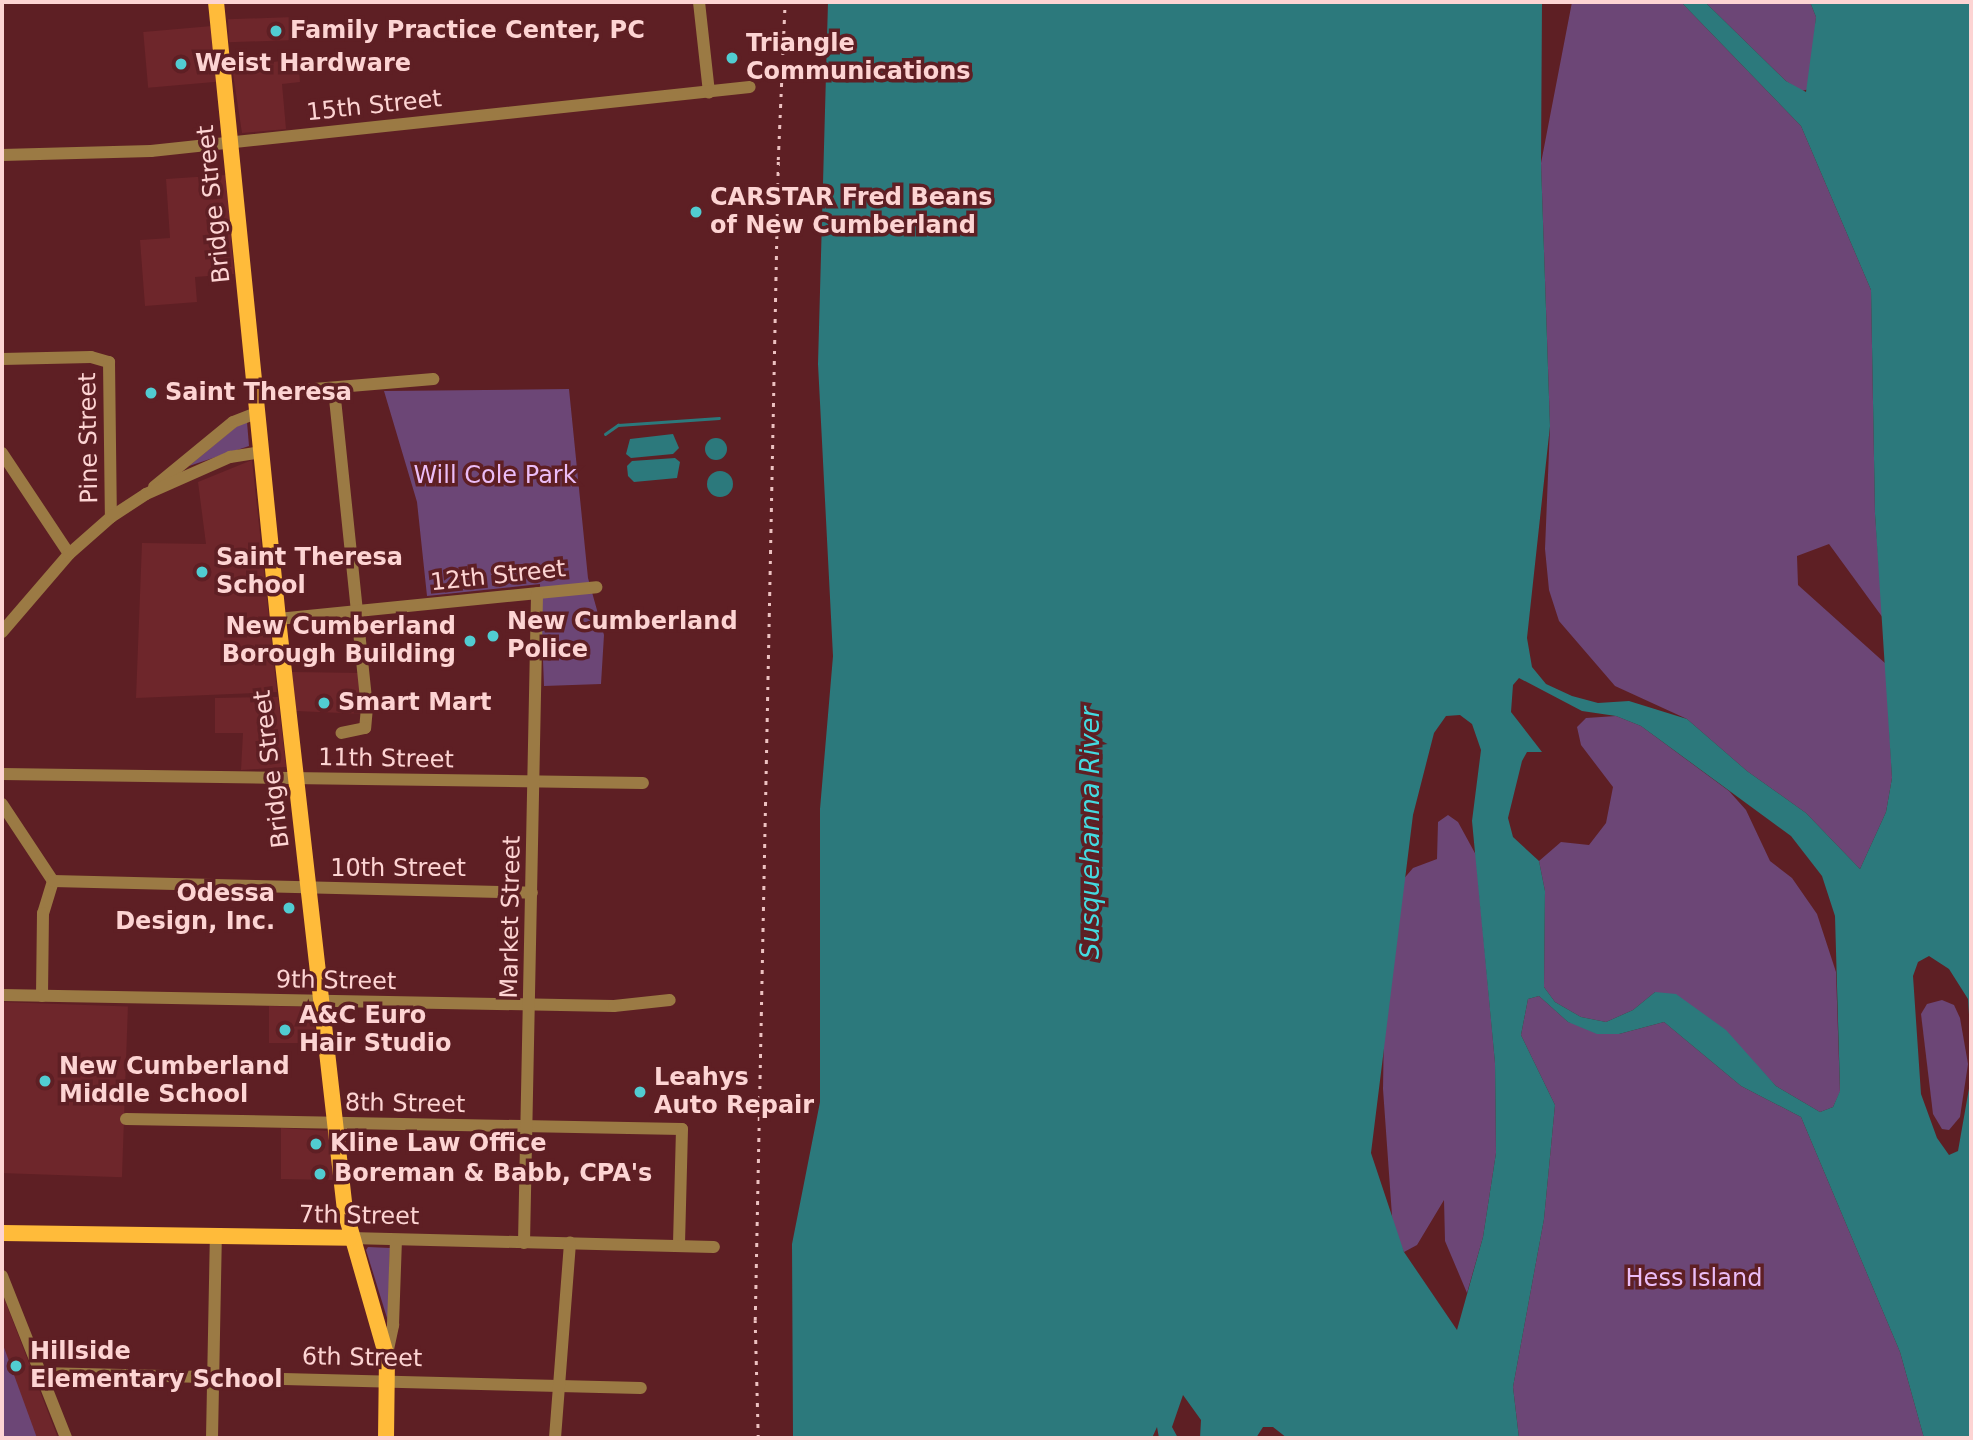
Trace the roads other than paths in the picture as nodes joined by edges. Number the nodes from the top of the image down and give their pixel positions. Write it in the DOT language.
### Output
graph roads {
  1 [pos="216,2"];
  2 [pos="699,2"];
  3 [pos="750,87"];
  4 [pos="709,92"];
  5 [pos="231,141"];
  6 [pos="2,155"];
  7 [pos="2,359"];
  8 [pos="433,379"];
  9 [pos="334,389"];
  10 [pos="256,394"];
  11 [pos="257,413"];
  12 [pos="261,452"];
  13 [pos="2,453"];
  14 [pos="146,494"];
  15 [pos="111,517"];
  16 [pos="69,554"];
  17 [pos="596,587"];
  18 [pos="537,593"];
  19 [pos="358,611"];
  20 [pos="278,619"];
  21 [pos="2,632"];
  22 [pos="342,733"];
  23 [pos="2,774"];
  24 [pos="296,778"];
  25 [pos="535,783"];
  26 [pos="643,783"];
  27 [pos="2,804"];
  28 [pos="53,881"];
  29 [pos="309,890"];
  30 [pos="533,893"];
  31 [pos="2,995"];
  32 [pos="42,996"];
  33 [pos="670,1000"];
  34 [pos="322,1001"];
  35 [pos="531,1004"];
  36 [pos="126,1119"];
  37 [pos="335,1123"];
  38 [pos="527,1128"];
  39 [pos="2,1233"];
  40 [pos="216,1236"];
  41 [pos="350,1238"];
  42 [pos="396,1240"];
  43 [pos="524,1243"];
  44 [pos="570,1243"];
  45 [pos="679,1246"];
  46 [pos="714,1247"];
  47 [pos="2,1276"];
  48 [pos="387,1357"];
  49 [pos="41,1373"];
  50 [pos="212,1374"];
  51 [pos="388,1379"];
  52 [pos="559,1384"];
  53 [pos="641,1388"];
  54 [pos="66,1438"];
  55 [pos="212,1438"];
  56 [pos="386,1438"];
  57 [pos="555,1438"];
  1 -- 5 [label="main road, Bridge Street"];
  2 -- 4 [label="street"];
  3 -- 4 [label="street, 15th Street"];
  4 -- 5 [label="street, 15th Street"];
  5 -- 6 [label="street, 15th Street"];
  5 -- 10 [label="main road, Bridge Street"];
  7 -- 15 [label="street, Pine Street"];
  8 -- 9 [label="street"];
  9 -- 10 [label="street"];
  9 -- 19 [label="street"];
  10 -- 11 [label="main road, Bridge Street"];
  11 -- 12 [label="main road, Bridge Street"];
  11 -- 14 [label="street"];
  12 -- 14 [label="street"];
  12 -- 20 [label="main road, Bridge Street"];
  13 -- 16 [label="street"];
  14 -- 15 [label="street"];
  15 -- 16 [label="street"];
  16 -- 21 [label="street"];
  17 -- 18 [label="street, 12th Street"];
  18 -- 19 [label="street, 12th Street"];
  18 -- 25 [label="street, Market Street"];
  19 -- 20 [label="street, 12th Street"];
  19 -- 22 [label="street"];
  20 -- 24 [label="main road, Bridge Street"];
  23 -- 24 [label="street, 11th Street"];
  24 -- 25 [label="street, 11th Street"];
  24 -- 29 [label="main road, Bridge Street"];
  25 -- 26 [label="street, 11th Street"];
  25 -- 30 [label="street, Market Street"];
  27 -- 28 [label="street"];
  28 -- 29 [label="street, 10th Street"];
  28 -- 32 [label="street"];
  29 -- 30 [label="street, 10th Street"];
  29 -- 34 [label="main road, Bridge Street"];
  30 -- 35 [label="street, Market Street"];
  31 -- 32 [label="street, 9th Street"];
  32 -- 34 [label="street, 9th Street"];
  33 -- 35 [label="street, 9th Street"];
  34 -- 35 [label="street, 9th Street"];
  34 -- 37 [label="main road, Bridge Street"];
  35 -- 38 [label="street, Market Street"];
  36 -- 37 [label="street, 8th Street"];
  37 -- 38 [label="street, 8th Street"];
  37 -- 41 [label="main road, Bridge Street"];
  38 -- 43 [label="street, Market Street"];
  38 -- 45 [label="street, 8th Street"];
  39 -- 40 [label="main road, 7th Street"];
  40 -- 41 [label="main road, 7th Street"];
  40 -- 50 [label="street"];
  41 -- 42 [label="street, 7th Street"];
  41 -- 48 [label="main road, Bridge Street"];
  42 -- 43 [label="street, 7th Street"];
  42 -- 48 [label="street, Bridge Street"];
  43 -- 44 [label="street, 7th Street"];
  44 -- 45 [label="street, 7th Street"];
  44 -- 52 [label="street"];
  45 -- 46 [label="street, 7th Street"];
  47 -- 49 [label="street"];
  48 -- 51 [label="main road, Bridge Street"];
  49 -- 50 [label="street, 6th Street"];
  49 -- 54 [label="street"];
  50 -- 51 [label="street, 6th Street"];
  50 -- 55 [label="street"];
  51 -- 52 [label="street, 6th Street"];
  51 -- 56 [label="main road, Bridge Street"];
  52 -- 53 [label="street, 6th Street"];
  52 -- 57 [label="street"];
}
